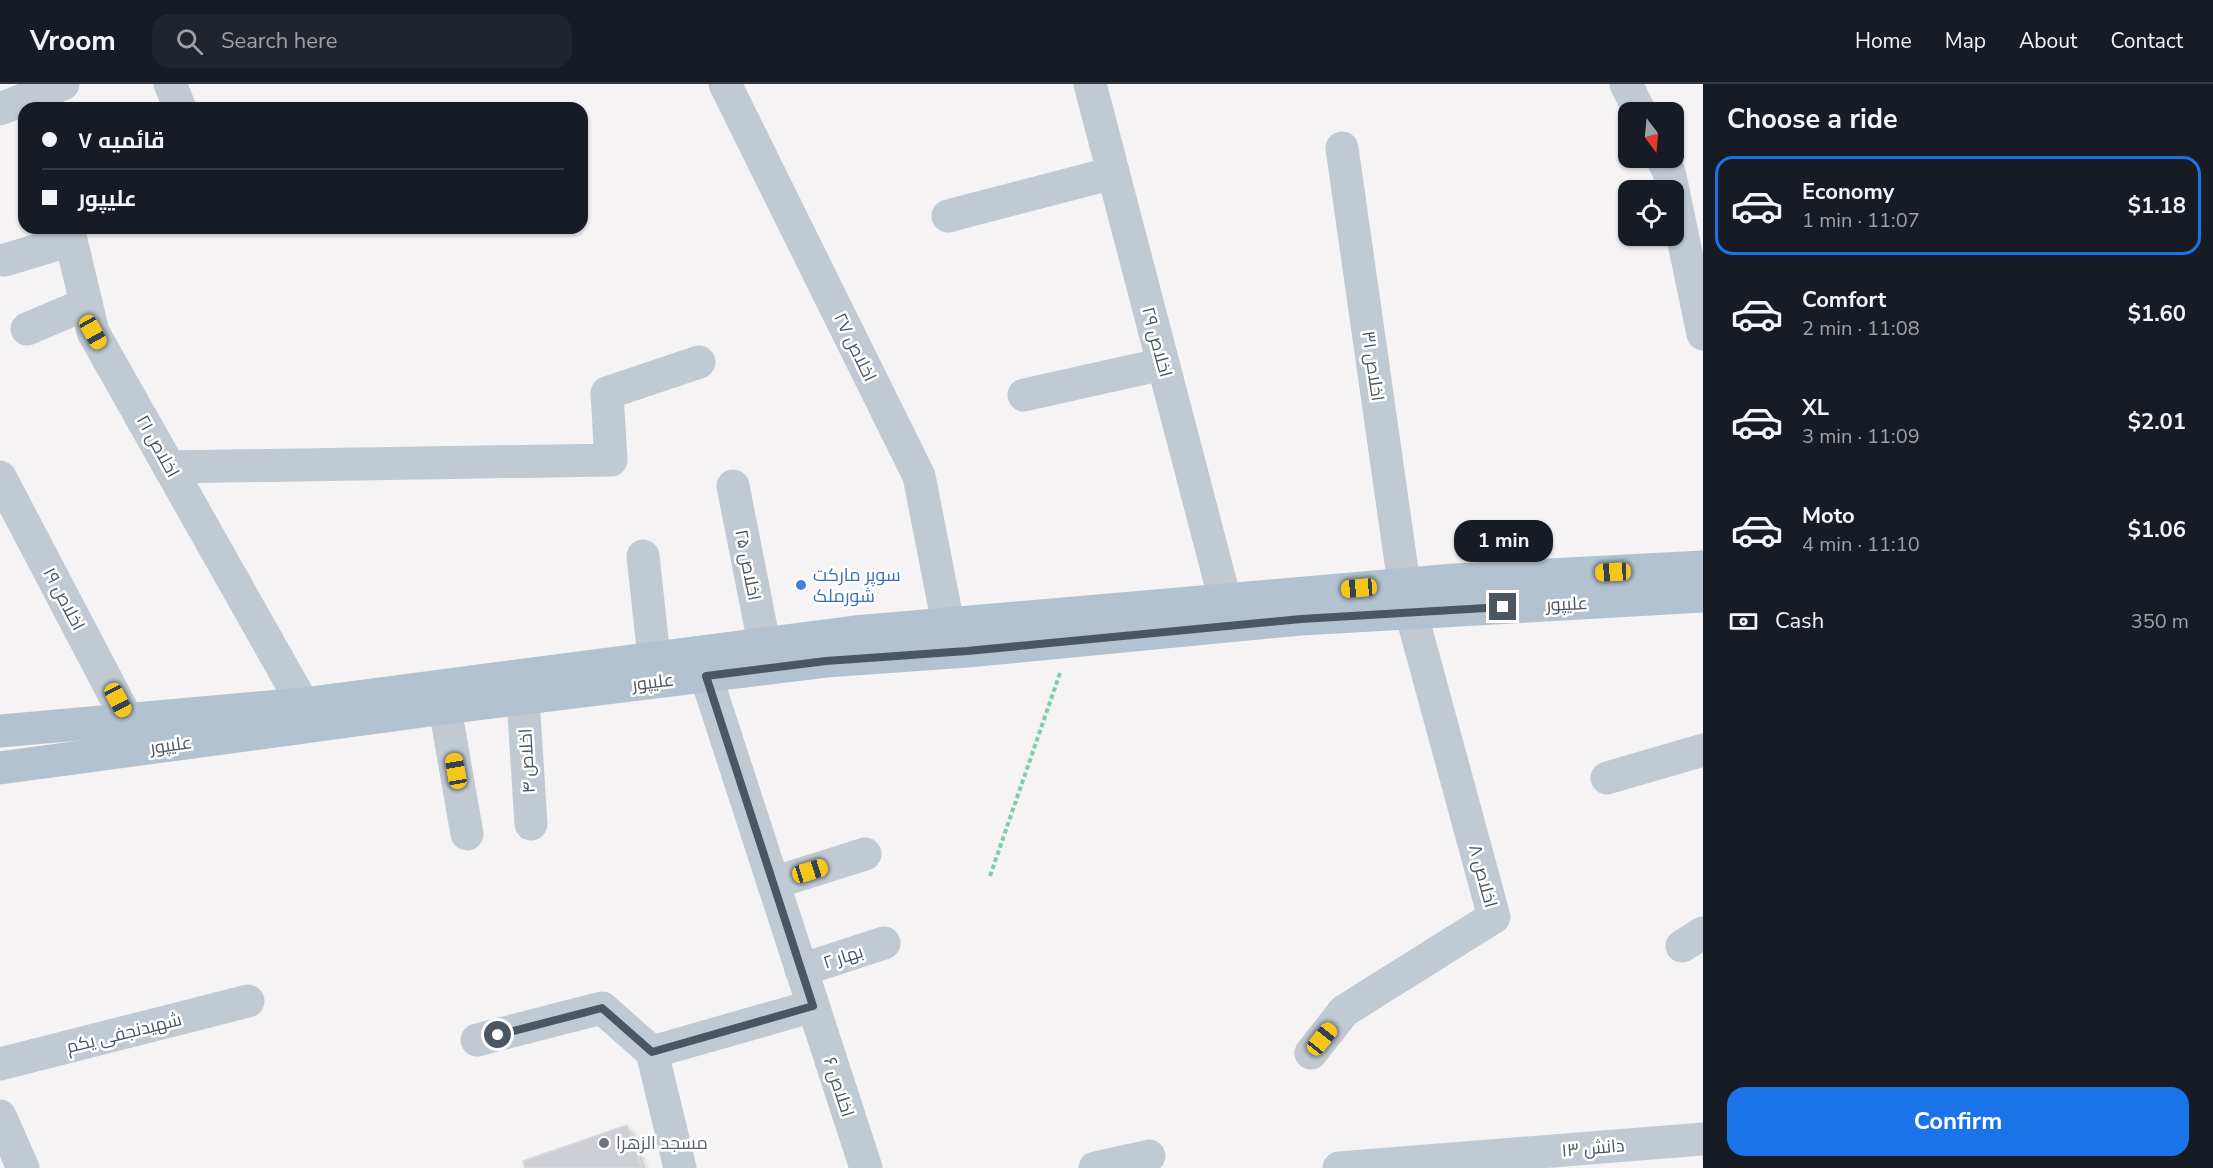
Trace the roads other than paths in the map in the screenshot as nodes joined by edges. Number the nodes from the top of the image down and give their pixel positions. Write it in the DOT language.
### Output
graph roads {
  1 [pos="63,84"];
  2 [pos="170,84"];
  3 [pos="725,84"];
  4 [pos="1090,84"];
  5 [pos="1626,84"];
  6 [pos="178,102"];
  7 [pos="1635,102"];
  8 [pos="0,109"];
  9 [pos="1342,148"];
  10 [pos="1113,172"];
  11 [pos="948,216"];
  12 [pos="1684,242"];
  13 [pos="6,260"];
  14 [pos="86,304"];
  15 [pos="27,329"];
  16 [pos="1703,334"];
  17 [pos="699,362"];
  18 [pos="1163,364"];
  19 [pos="1024,395"];
  20 [pos="169,467"];
  21 [pos="0,477"];
  22 [pos="733,486"];
  23 [pos="643,556"];
  24 [pos="1703,567"];
  25 [pos="1703,596"];
  26 [pos="1408,598"];
  27 [pos="1225,600"];
  28 [pos="948,624"];
  29 [pos="764,643"];
  30 [pos="654,657"];
  31 [pos="701,664"];
  32 [pos="523,698"];
  33 [pos="303,704"];
  34 [pos="445,708"];
  35 [pos="128,721"];
  36 [pos="0,731"];
  37 [pos="1703,750"];
  38 [pos="0,768"];
  39 [pos="1607,778"];
  40 [pos="531,824"];
  41 [pos="467,834"];
  42 [pos="865,854"];
  43 [pos="773,883"];
  44 [pos="884,943"];
  45 [pos="801,970"];
  46 [pos="248,1001"];
  47 [pos="813,1006"];
  48 [pos="477,1040"];
  49 [pos="652,1052"];
  50 [pos="1311,1053"];
  51 [pos="0,1064"];
  52 [pos="0,1116"];
  53 [pos="1703,1139"];
  54 [pos="1149,1156"];
  55 [pos="23,1168"];
  56 [pos="680,1168"];
  57 [pos="866,1168"];
  58 [pos="1095,1168"];
  59 [pos="1339,1168"];
  1 -- 8 [label="street"];
  2 -- 6 [label="street"];
  3 -- 28 [label="street, اخلاص ۲۷"];
  4 -- 10 [label="street, اخلاص ۲۹"];
  5 -- 7 [label="street"];
  9 -- 26 [label="street, اخلاص ۳۱"];
  10 -- 11 [label="street"];
  10 -- 18 [label="street, اخلاص ۲۹"];
  12 -- 16 [label="street"];
  13 -- 14 [label="street, اخلاص ۲۱"];
  14 -- 15 [label="street"];
  14 -- 20 [label="street, اخلاص ۲۱"];
  17 -- 20 [label="street"];
  18 -- 19 [label="street"];
  18 -- 27 [label="street, اخلاص ۲۹"];
  20 -- 33 [label="street, اخلاص ۲۱"];
  21 -- 35 [label="street, اخلاص ۱۹"];
  22 -- 29 [label="street, اخلاص ۲۵"];
  23 -- 30 [label="street"];
  24 -- 26 [label="main road, علیپور"];
  25 -- 26 [label="main road, علیپور"];
  26 -- 27 [label="main road, علیپور"];
  26 -- 31 [label="main road, علیپور"];
  26 -- 50 [label="street, اخلاص ۸"];
  27 -- 28 [label="main road, علیپور"];
  28 -- 29 [label="main road, علیپور"];
  29 -- 31 [label="main road, علیپور"];
  30 -- 31 [label="main road, علیپور"];
  30 -- 33 [label="main road, علیپور"];
  31 -- 32 [label="main road, علیپور"];
  31 -- 43 [label="street, اخلاص ۶"];
  32 -- 34 [label="main road, علیپور"];
  32 -- 40 [label="street, اخلاص ۴"];
  33 -- 35 [label="main road, علیپور"];
  34 -- 38 [label="main road, علیپور"];
  34 -- 41 [label="street"];
  35 -- 36 [label="main road, علیپور"];
  37 -- 39 [label="street"];
  42 -- 43 [label="street"];
  43 -- 45 [label="street, اخلاص ۶"];
  44 -- 45 [label="street, بهار ۲"];
  45 -- 47 [label="street, اخلاص ۶"];
  46 -- 51 [label="street, شهیدنجفی یکم"];
  47 -- 49 [label="street"];
  47 -- 57 [label="street, اخلاص ۶"];
  48 -- 49 [label="street"];
  49 -- 56 [label="street"];
  52 -- 55 [label="street"];
  53 -- 59 [label="street, دانش ۱۳"];
  54 -- 58 [label="street"];
}
